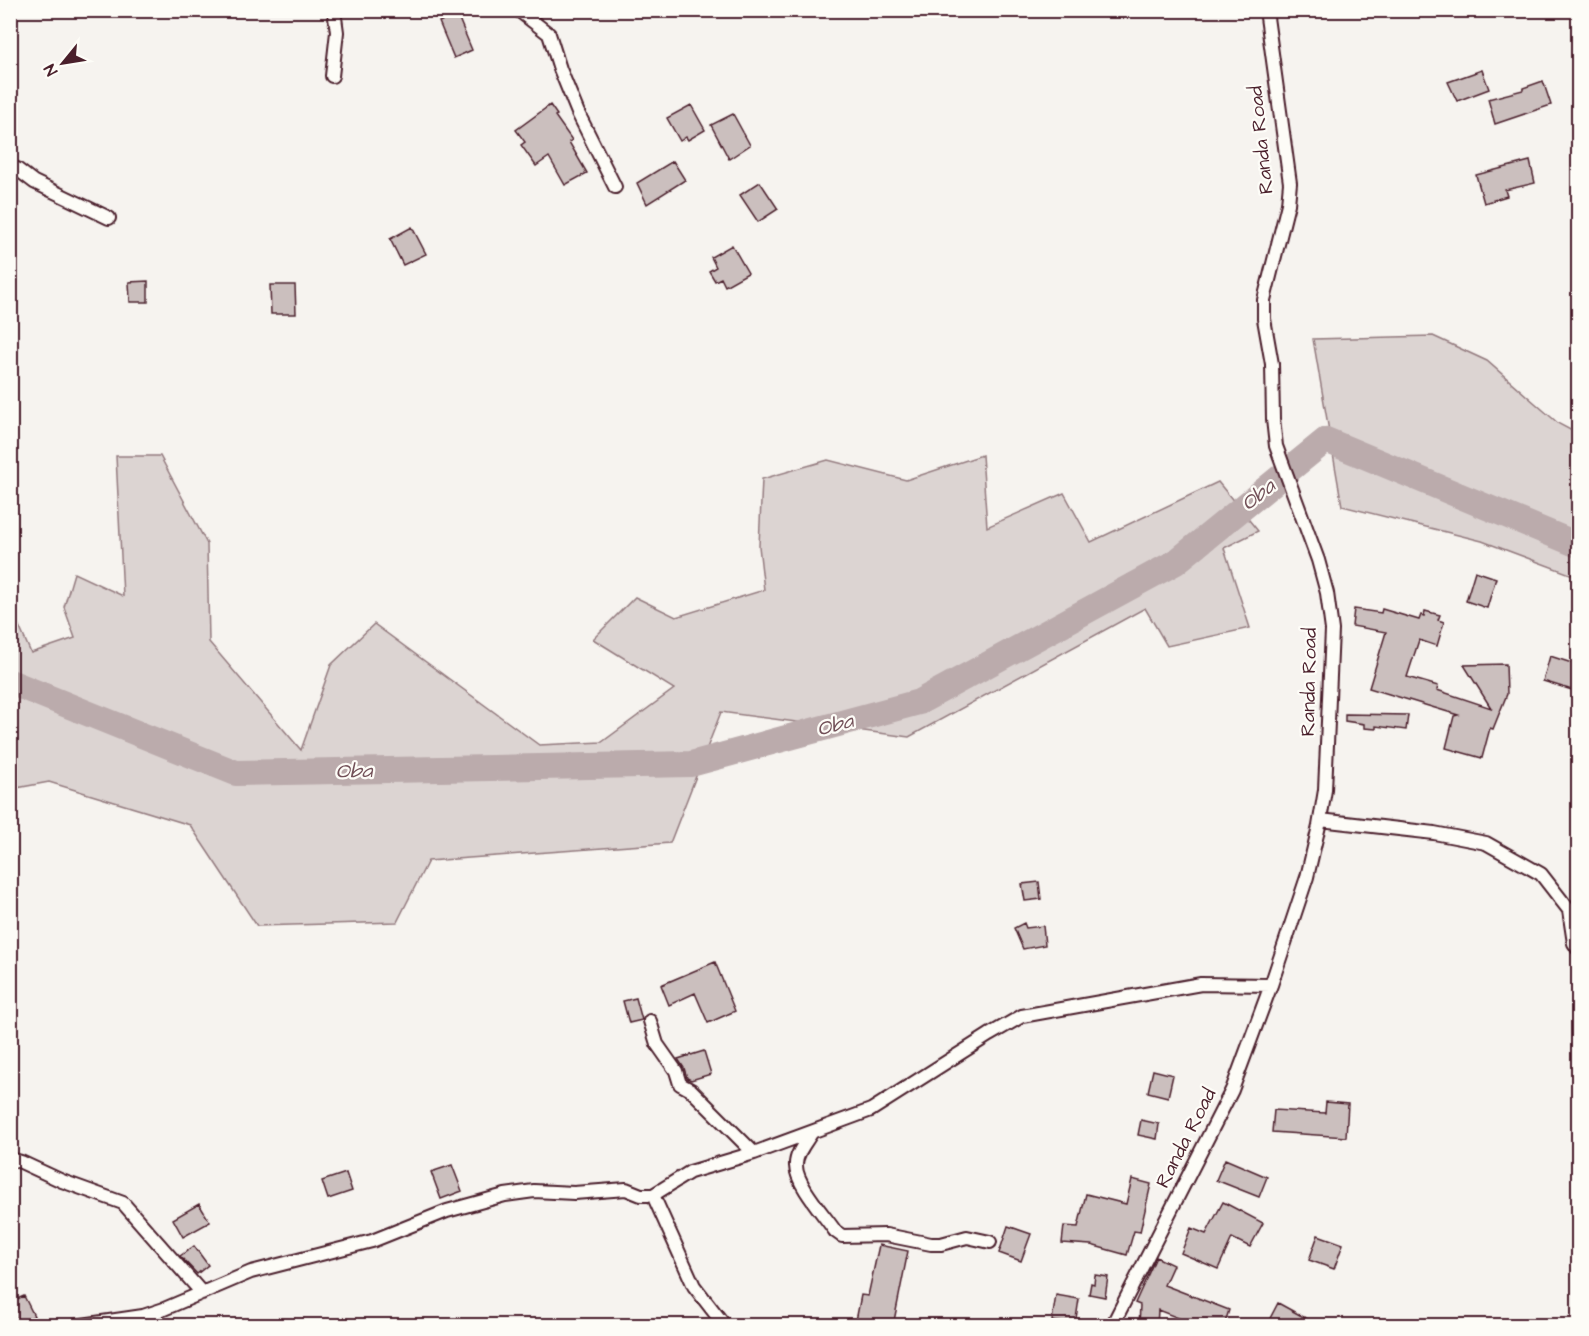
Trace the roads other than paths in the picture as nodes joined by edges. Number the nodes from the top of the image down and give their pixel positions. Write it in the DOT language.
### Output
graph roads {
  1 [pos="334,10"];
  2 [pos="518,10"];
  3 [pos="1266,10"];
  4 [pos="332,76"];
  5 [pos="10,167"];
  6 [pos="615,187"];
  7 [pos="109,218"];
  8 [pos="1320,820"];
  9 [pos="1578,949"];
  10 [pos="1271,985"];
  11 [pos="650,1021"];
  12 [pos="812,1132"];
  13 [pos="754,1153"];
  14 [pos="10,1159"];
  15 [pos="652,1195"];
  16 [pos="990,1242"];
  17 [pos="202,1293"];
  18 [pos="75,1326"];
  19 [pos="725,1326"];
  20 [pos="1112,1326"];
  1 -- 4 [label="street"];
  2 -- 6 [label="street"];
  3 -- 8 [label="street, Randa Road"];
  5 -- 7 [label="street"];
  8 -- 9 [label="street"];
  8 -- 10 [label="street, Randa Road"];
  10 -- 12 [label="street"];
  10 -- 20 [label="street, Randa Road"];
  11 -- 13 [label="street"];
  12 -- 13 [label="street"];
  12 -- 16 [label="street"];
  13 -- 15 [label="street"];
  14 -- 17 [label="street"];
  15 -- 17 [label="street"];
  15 -- 19 [label="street"];
  17 -- 18 [label="street"];
}
